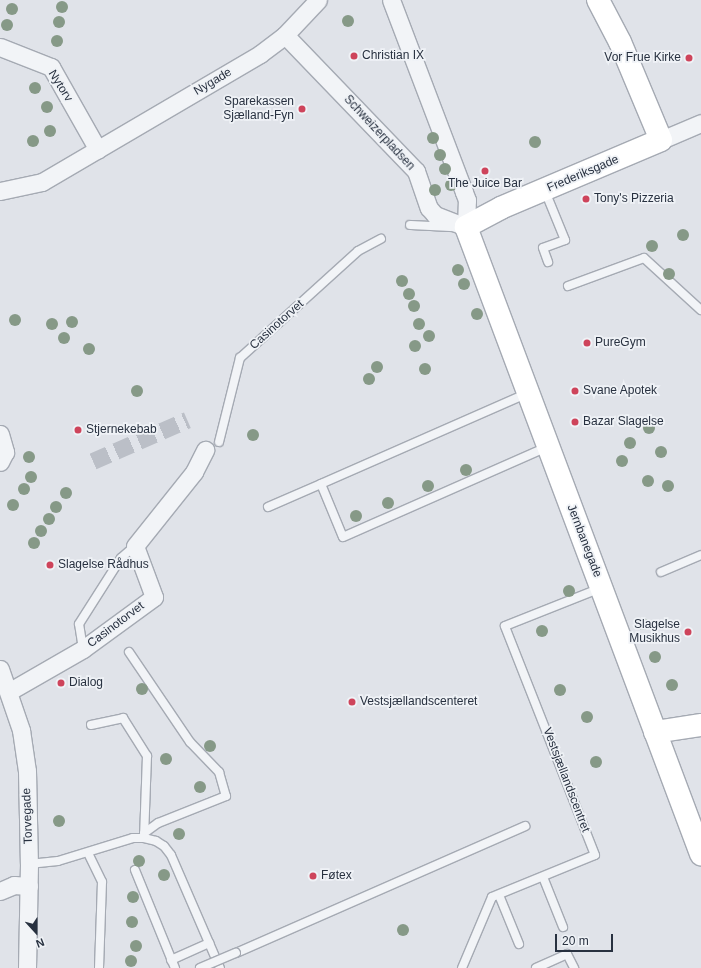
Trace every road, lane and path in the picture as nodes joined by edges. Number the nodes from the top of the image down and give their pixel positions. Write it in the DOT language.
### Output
graph roads {
  1 [pos="318,0"];
  2 [pos="390,0"];
  3 [pos="598,0"];
  4 [pos="285,35"];
  5 [pos="0,48"];
  6 [pos="701,124"];
  7 [pos="661,140"];
  8 [pos="98,150"];
  9 [pos="545,190"];
  10 [pos="0,191"];
  11 [pos="410,225"];
  12 [pos="466,227"];
  13 [pos="381,239"];
  14 [pos="548,262"];
  15 [pos="568,286"];
  16 [pos="701,310"];
  17 [pos="529,393"];
  18 [pos="0,434"];
  19 [pos="212,446"];
  20 [pos="548,446"];
  21 [pos="0,462"];
  22 [pos="321,484"];
  23 [pos="268,507"];
  24 [pos="135,546"];
  25 [pos="701,555"];
  26 [pos="661,572"];
  27 [pos="601,588"];
  28 [pos="83,649"];
  29 [pos="129,652"];
  30 [pos="0,669"];
  31 [pos="10,691"];
  32 [pos="91,725"];
  33 [pos="701,725"];
  34 [pos="655,732"];
  35 [pos="524,826"];
  36 [pos="144,835"];
  37 [pos="88,853"];
  38 [pos="701,854"];
  39 [pos="29,864"];
  40 [pos="135,870"];
  41 [pos="543,877"];
  42 [pos="29,886"];
  43 [pos="0,891"];
  44 [pos="499,894"];
  45 [pos="563,927"];
  46 [pos="209,943"];
  47 [pos="519,944"];
  48 [pos="171,960"];
  49 [pos="27,968"];
  50 [pos="99,968"];
  51 [pos="175,968"];
  52 [pos="200,968"];
  53 [pos="220,968"];
  54 [pos="462,968"];
  55 [pos="536,968"];
  56 [pos="574,968"];
  1 -- 4 [label="street"];
  2 -- 12 [label="street"];
  3 -- 7 [label="street"];
  4 -- 8 [label="street, Nygade"];
  4 -- 12 [label="street, Schweizerpladsen"];
  5 -- 8 [label="street, Nytorv"];
  6 -- 7 [label="street, Frederiksgade"];
  7 -- 9 [label="street, Frederiksgade"];
  8 -- 10 [label="street"];
  9 -- 12 [label="street, Frederiksgade"];
  9 -- 14 [label="lane"];
  11 -- 12 [label="lane"];
  12 -- 17 [label="street, Jernbanegade"];
  13 -- 19 [label="lane, Casinotorvet"];
  15 -- 16 [label="lane"];
  17 -- 20 [label="street, Jernbanegade"];
  17 -- 22 [label="lane"];
  18 -- 21 [label="street"];
  19 -- 24 [label="street, Casinotorvet"];
  20 -- 22 [label="lane"];
  20 -- 27 [label="street, Jernbanegade"];
  22 -- 23 [label="lane"];
  24 -- 28 [label="lane"];
  24 -- 28 [label="street, Casinotorvet"];
  25 -- 26 [label="lane"];
  27 -- 34 [label="street, Jernbanegade"];
  27 -- 41 [label="lane, Vestsjællandscentret"];
  28 -- 31 [label="street, Casinotorvet"];
  29 -- 36 [label="lane"];
  30 -- 31 [label="street, Torvegade"];
  31 -- 39 [label="street, Torvegade"];
  32 -- 36 [label="lane"];
  33 -- 34 [label="street"];
  34 -- 38 [label="street, Jernbanegade"];
  35 -- 52 [label="lane, bridge"];
  36 -- 37 [label="lane"];
  36 -- 46 [label="lane"];
  37 -- 39 [label="lane"];
  37 -- 50 [label="lane"];
  39 -- 42 [label="street, Torvegade"];
  40 -- 48 [label="lane"];
  41 -- 44 [label="lane, Vestsjællandscentret"];
  41 -- 45 [label="lane"];
  42 -- 43 [label="street"];
  42 -- 49 [label="street, Torvegade"];
  44 -- 47 [label="lane"];
  44 -- 54 [label="lane, Vestsjællandscentret"];
  46 -- 48 [label="lane"];
  46 -- 53 [label="lane"];
  48 -- 51 [label="lane"];
  55 -- 56 [label="lane"];
}
